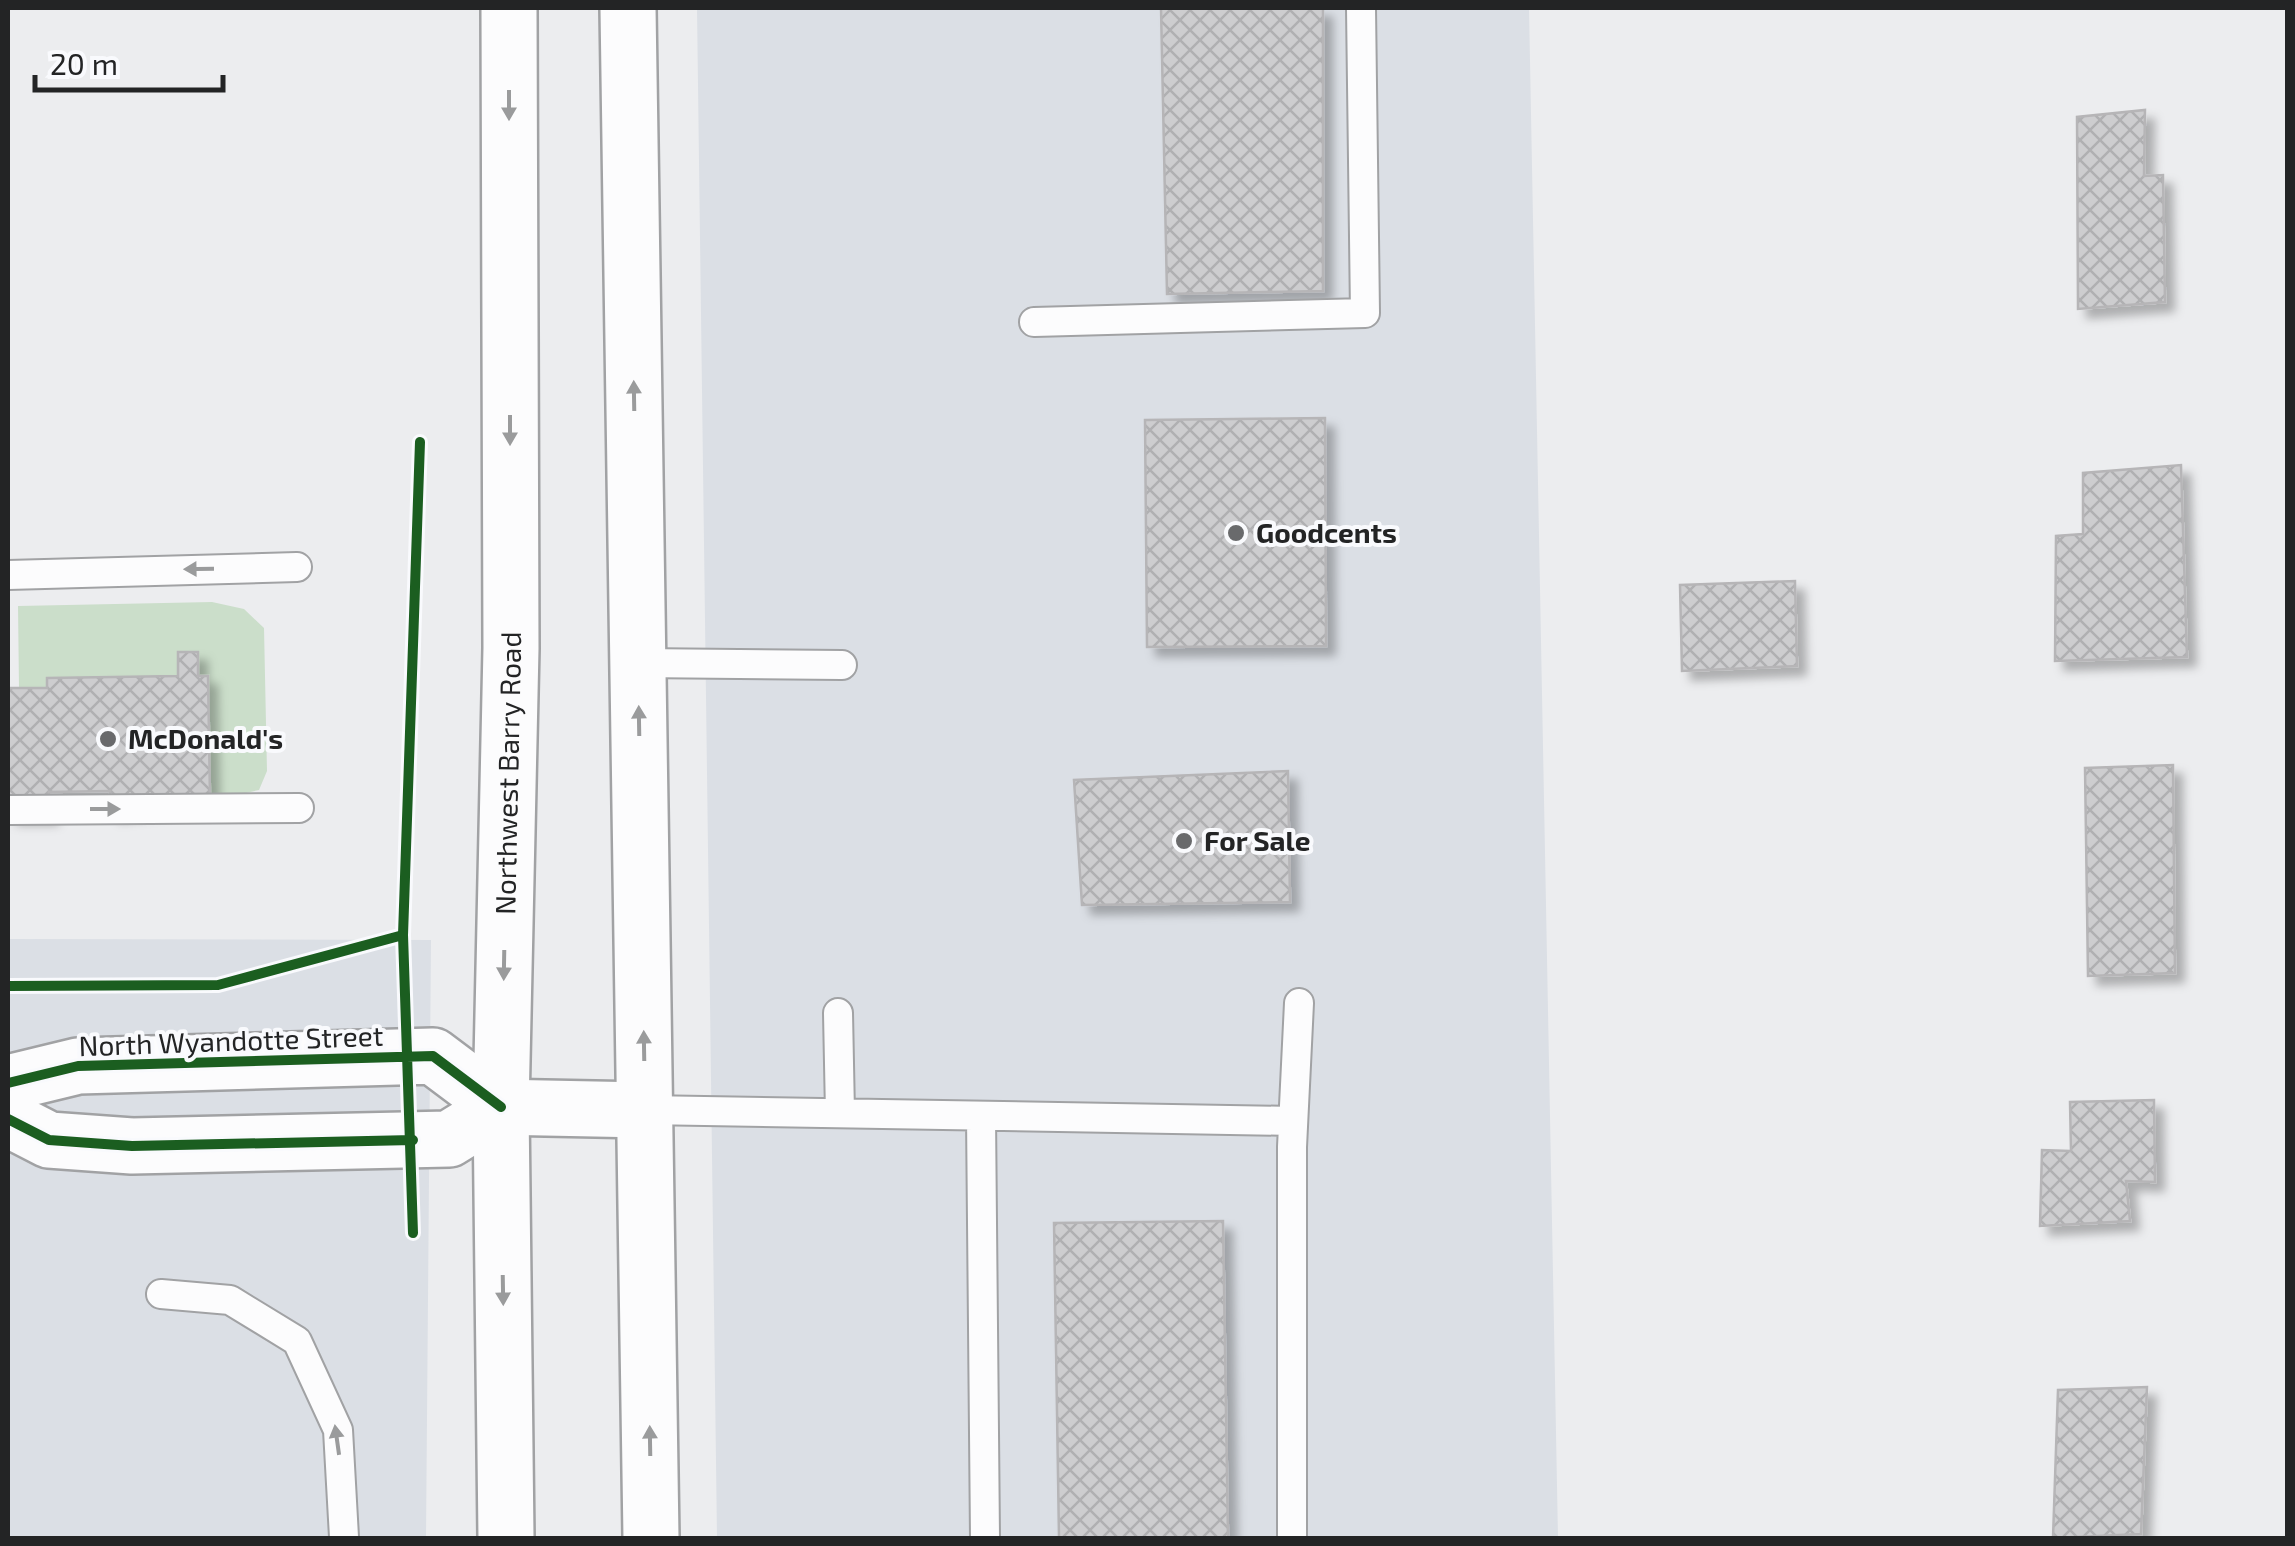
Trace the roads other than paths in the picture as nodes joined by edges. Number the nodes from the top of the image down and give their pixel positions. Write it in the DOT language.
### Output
graph roads {
  1 [pos="509,8"];
  2 [pos="628,8"];
  3 [pos="1361,8"];
  4 [pos="1034,322"];
  5 [pos="297,567"];
  6 [pos="8,575"];
  7 [pos="638,663"];
  8 [pos="842,665"];
  9 [pos="299,808"];
  10 [pos="8,810"];
  11 [pos="1299,1003"];
  12 [pos="838,1013"];
  13 [pos="8,1083"];
  14 [pos="500,1107"];
  15 [pos="645,1110"];
  16 [pos="840,1114"];
  17 [pos="982,1116"];
  18 [pos="8,1118"];
  19 [pos="1293,1121"];
  20 [pos="161,1294"];
  21 [pos="344,1538"];
  22 [pos="506,1538"];
  23 [pos="651,1538"];
  24 [pos="985,1538"];
  25 [pos="1292,1538"];
  1 -- 14 [label="main road, Northwest Barry Road, one-way"];
  7 -- 2 [label="main road, one-way"];
  3 -- 4 [label="lane"];
  5 -- 6 [label="lane, one-way"];
  7 -- 8 [label="lane"];
  15 -- 7 [label="main road, one-way"];
  10 -- 9 [label="lane, one-way"];
  11 -- 19 [label="lane"];
  12 -- 16 [label="lane"];
  13 -- 14 [label="main road, North Wyandotte Street"];
  14 -- 15 [label="main road"];
  14 -- 18 [label="main road"];
  14 -- 22 [label="main road, Northwest Barry Road, one-way"];
  15 -- 16 [label="lane"];
  23 -- 15 [label="main road, one-way"];
  16 -- 17 [label="lane"];
  17 -- 19 [label="lane"];
  17 -- 24 [label="lane"];
  19 -- 25 [label="lane"];
  21 -- 20 [label="lane, one-way"];
}
